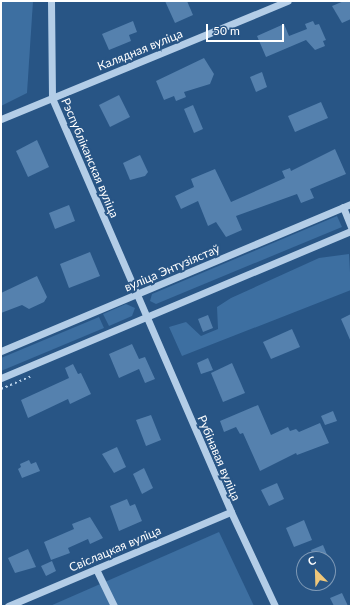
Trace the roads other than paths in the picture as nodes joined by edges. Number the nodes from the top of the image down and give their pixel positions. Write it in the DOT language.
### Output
graph roads {
  1 [pos="51,1"];
  2 [pos="288,1"];
  3 [pos="52,98"];
  4 [pos="1,119"];
  5 [pos="351,204"];
  6 [pos="343,207"];
  7 [pos="351,227"];
  8 [pos="351,231"];
  9 [pos="137,294"];
  10 [pos="146,317"];
  11 [pos="1,351"];
  12 [pos="1,378"];
  13 [pos="231,512"];
  14 [pos="96,569"];
  15 [pos="8,606"];
  16 [pos="114,606"];
  17 [pos="275,606"];
  1 -- 3 [label="street, Рэспубліканская вуліца"];
  2 -- 3 [label="street, Калядная вуліца"];
  3 -- 4 [label="street, Калядная вуліца"];
  3 -- 9 [label="street, Рэспубліканская вуліца"];
  5 -- 6 [label="street, вуліца Энтузіястаў"];
  6 -- 7 [label="street"];
  6 -- 9 [label="street, вуліца Энтузіястаў"];
  8 -- 10 [label="street"];
  9 -- 10 [label="street, Рэспубліканская вуліца"];
  9 -- 11 [label="street, вуліца Энтузіястаў"];
  10 -- 12 [label="street"];
  10 -- 13 [label="street, Рубінавая вуліца"];
  13 -- 14 [label="street, Свіслацкая вуліца"];
  13 -- 17 [label="street, Рубінавая вуліца"];
  14 -- 15 [label="street, Свіслацкая вуліца"];
  14 -- 16 [label="street"];
}
